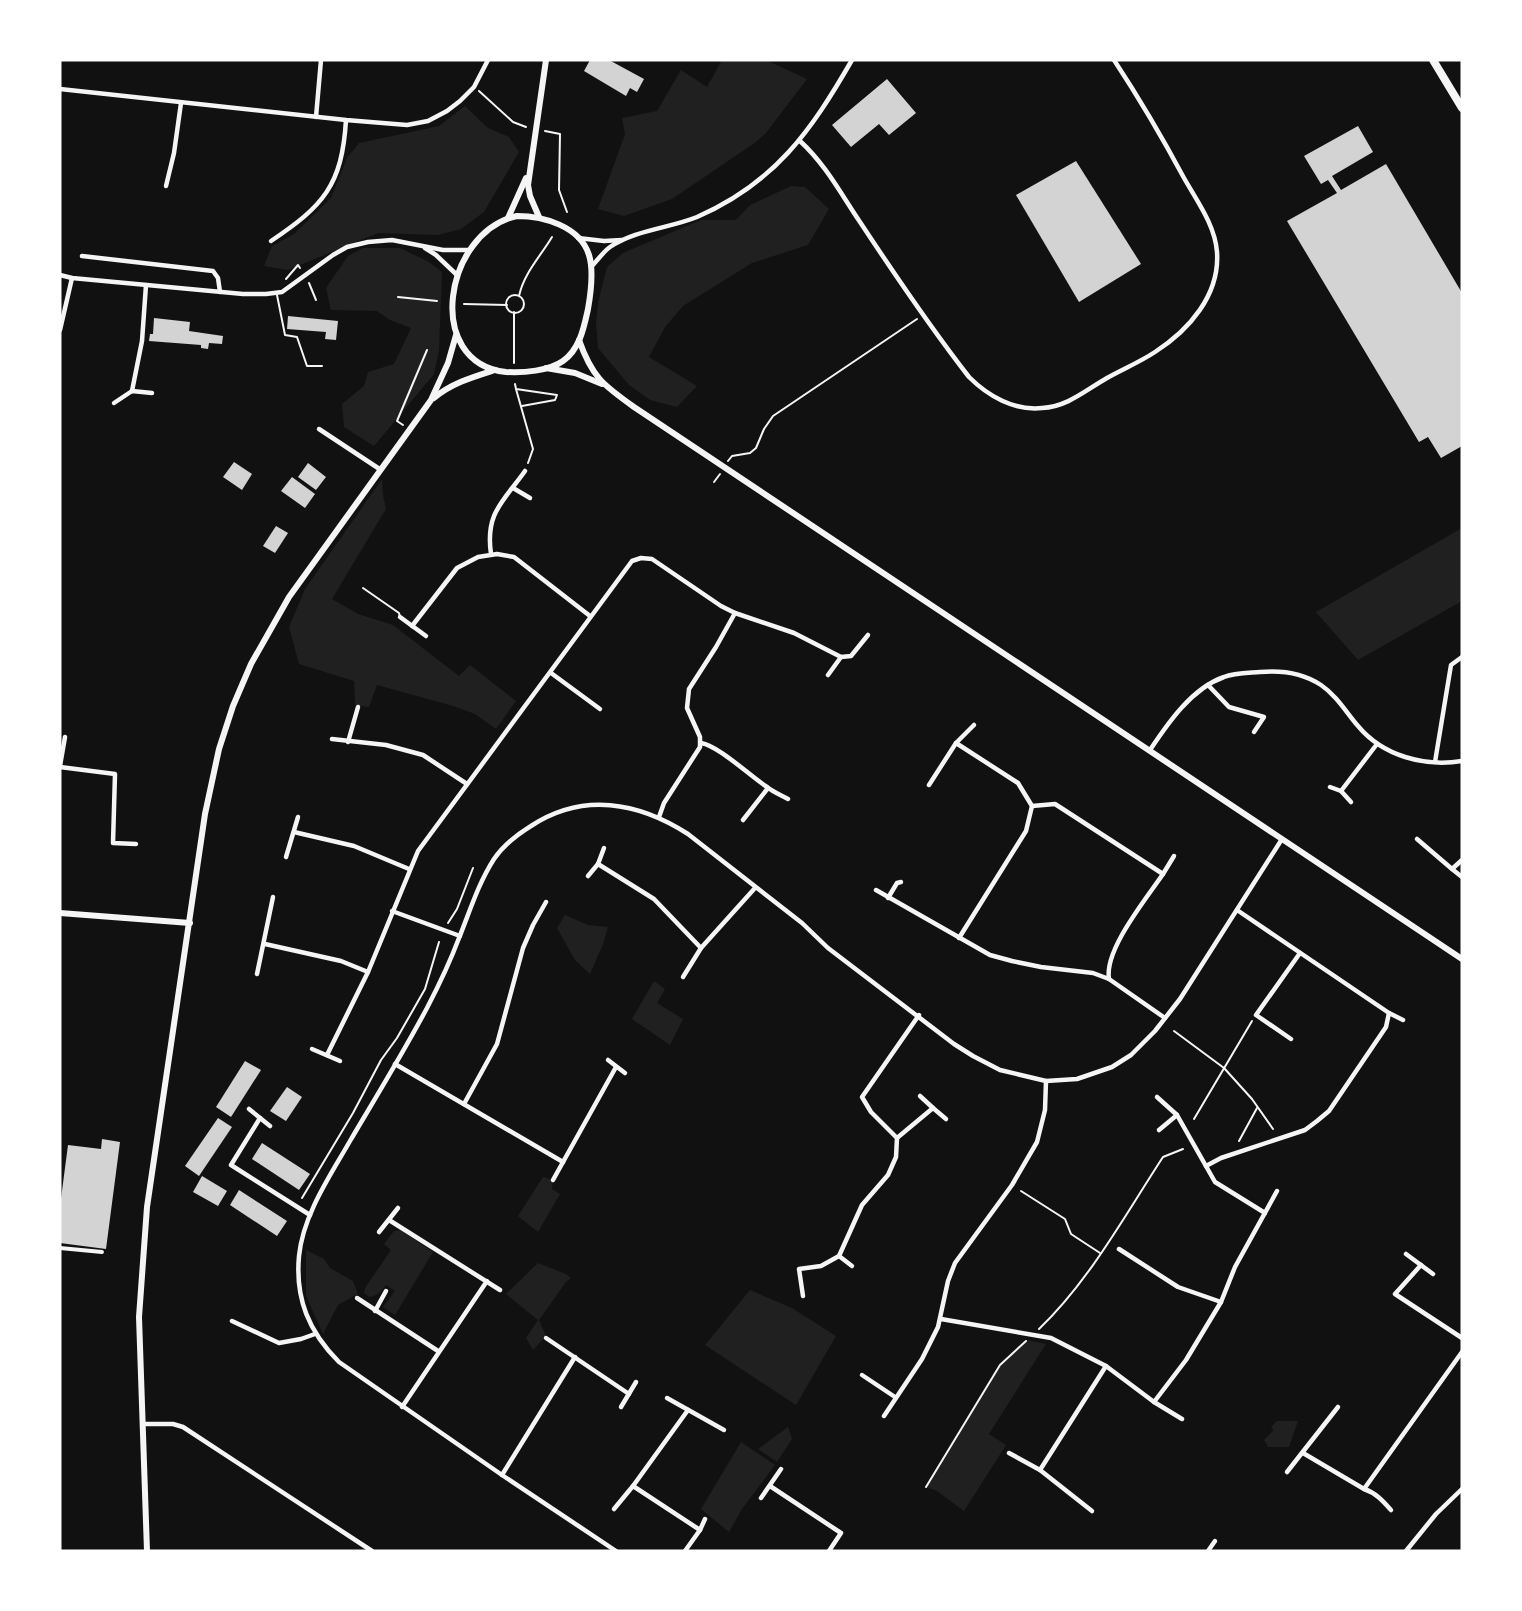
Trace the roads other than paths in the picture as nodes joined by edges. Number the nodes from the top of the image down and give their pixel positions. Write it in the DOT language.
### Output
graph roads {
  1 [pos="321,60"];
  2 [pos="480,60"];
  3 [pos="546,60"];
  4 [pos="852,60"];
  5 [pos="1114,60"];
  6 [pos="1433,60"];
  7 [pos="488,62"];
  8 [pos="60,89"];
  9 [pos="181,103"];
  10 [pos="1462,108"];
  11 [pos="316,117"];
  12 [pos="346,120"];
  13 [pos="800,141"];
  14 [pos="529,169"];
  15 [pos="166,186"];
  16 [pos="538,217"];
  17 [pos="508,218"];
  18 [pos="578,238"];
  19 [pos="625,240"];
  20 [pos="271,241"];
  21 [pos="421,245"];
  22 [pos="470,250"];
  23 [pos="82,256"];
  24 [pos="591,268"];
  25 [pos="60,275"];
  26 [pos="457,275"];
  27 [pos="72,278"];
  28 [pos="146,285"];
  29 [pos="220,292"];
  30 [pos="277,293"];
  31 [pos="60,330"];
  32 [pos="456,335"];
  33 [pos="579,340"];
  34 [pos="322,366"];
  35 [pos="545,368"];
  36 [pos="496,370"];
  37 [pos="605,386"];
  38 [pos="132,390"];
  39 [pos="152,393"];
  40 [pos="431,400"];
  41 [pos="114,403"];
  42 [pos="319,429"];
  43 [pos="381,470"];
  44 [pos="525,471"];
  45 [pos="513,488"];
  46 [pos="530,498"];
  47 [pos="491,554"];
  48 [pos="363,588"];
  49 [pos="735,613"];
  50 [pos="590,616"];
  51 [pos="400,617"];
  52 [pos="412,626"];
  53 [pos="868,635"];
  54 [pos="426,636"];
  55 [pos="841,657"];
  56 [pos="1462,657"];
  57 [pos="551,673"];
  58 [pos="828,675"];
  59 [pos="1208,686"];
  60 [pos="358,707"];
  61 [pos="600,709"];
  62 [pos="974,725"];
  63 [pos="1254,732"];
  64 [pos="65,737"];
  65 [pos="332,739"];
  66 [pos="348,742"];
  67 [pos="701,743"];
  68 [pos="956,743"];
  69 [pos="1377,744"];
  70 [pos="1150,750"];
  71 [pos="1462,761"];
  72 [pos="1435,762"];
  73 [pos="60,766"];
  74 [pos="467,784"];
  75 [pos="929,785"];
  76 [pos="1330,787"];
  77 [pos="768,788"];
  78 [pos="1341,791"];
  79 [pos="788,799"];
  80 [pos="1351,802"];
  81 [pos="1032,806"];
  82 [pos="298,817"];
  83 [pos="658,817"];
  84 [pos="743,820"];
  85 [pos="294,832"];
  86 [pos="1282,838"];
  87 [pos="1417,839"];
  88 [pos="136,844"];
  89 [pos="604,848"];
  90 [pos="1174,856"];
  91 [pos="286,857"];
  92 [pos="1462,860"];
  93 [pos="598,864"];
  94 [pos="409,869"];
  95 [pos="1452,869"];
  96 [pos="1163,874"];
  97 [pos="588,876"];
  98 [pos="1462,877"];
  99 [pos="901,882"];
  100 [pos="755,888"];
  101 [pos="876,890"];
  102 [pos="273,897"];
  103 [pos="888,898"];
  104 [pos="546,902"];
  105 [pos="1237,910"];
  106 [pos="392,911"];
  107 [pos="60,914"];
  108 [pos="190,923"];
  109 [pos="460,936"];
  110 [pos="959,938"];
  111 [pos="265,944"];
  112 [pos="701,948"];
  113 [pos="1300,953"];
  114 [pos="1462,959"];
  115 [pos="368,972"];
  116 [pos="257,974"];
  117 [pos="683,977"];
  118 [pos="1109,979"];
  119 [pos="1389,1013"];
  120 [pos="919,1015"];
  121 [pos="1166,1018"];
  122 [pos="1403,1020"];
  123 [pos="1291,1039"];
  124 [pos="312,1049"];
  125 [pos="327,1054"];
  126 [pos="608,1060"];
  127 [pos="340,1061"];
  128 [pos="395,1064"];
  129 [pos="616,1067"];
  130 [pos="625,1073"];
  131 [pos="1046,1082"];
  132 [pos="920,1096"];
  133 [pos="1157,1097"];
  134 [pos="464,1104"];
  135 [pos="249,1108"];
  136 [pos="933,1108"];
  137 [pos="1177,1115"];
  138 [pos="260,1118"];
  139 [pos="945,1119"];
  140 [pos="270,1126"];
  141 [pos="1160,1130"];
  142 [pos="897,1138"];
  143 [pos="563,1162"];
  144 [pos="1206,1166"];
  145 [pos="553,1180"];
  146 [pos="1277,1191"];
  147 [pos="398,1208"];
  148 [pos="1265,1213"];
  149 [pos="310,1215"];
  150 [pos="389,1220"];
  151 [pos="380,1232"];
  152 [pos="60,1248"];
  153 [pos="1119,1249"];
  154 [pos="102,1252"];
  155 [pos="1406,1254"];
  156 [pos="839,1256"];
  157 [pos="1421,1265"];
  158 [pos="852,1266"];
  159 [pos="1433,1274"];
  160 [pos="487,1281"];
  161 [pos="500,1290"];
  162 [pos="386,1291"];
  163 [pos="802,1296"];
  164 [pos="357,1298"];
  165 [pos="1221,1302"];
  166 [pos="375,1311"];
  167 [pos="941,1319"];
  168 [pos="232,1322"];
  169 [pos="315,1334"];
  170 [pos="546,1338"];
  171 [pos="1462,1338"];
  172 [pos="438,1351"];
  173 [pos="1462,1352"];
  174 [pos="575,1357"];
  175 [pos="1106,1366"];
  176 [pos="862,1375"];
  177 [pos="636,1382"];
  178 [pos="629,1394"];
  179 [pos="895,1397"];
  180 [pos="667,1398"];
  181 [pos="1154,1402"];
  182 [pos="402,1407"];
  183 [pos="621,1407"];
  184 [pos="1338,1407"];
  185 [pos="688,1410"];
  186 [pos="884,1416"];
  187 [pos="1182,1419"];
  188 [pos="143,1424"];
  189 [pos="724,1430"];
  190 [pos="1009,1453"];
  191 [pos="1303,1453"];
  192 [pos="781,1469"];
  193 [pos="1040,1470"];
  194 [pos="1287,1472"];
  195 [pos="502,1475"];
  196 [pos="633,1486"];
  197 [pos="770,1486"];
  198 [pos="1364,1489"];
  199 [pos="1462,1489"];
  200 [pos="761,1498"];
  201 [pos="614,1509"];
  202 [pos="1391,1510"];
  203 [pos="1092,1511"];
  204 [pos="705,1519"];
  205 [pos="699,1530"];
  206 [pos="1215,1541"];
  207 [pos="147,1551"];
  208 [pos="372,1551"];
  209 [pos="616,1551"];
  210 [pos="685,1551"];
  211 [pos="829,1551"];
  212 [pos="1208,1551"];
  213 [pos="1406,1551"];
  1 -- 11 [label="street"];
  2 -- 7 [label="street"];
  3 -- 14 [label="street"];
  4 -- 13 [label="street"];
  5 -- 13 [label="street"];
  6 -- 10 [label="highway"];
  7 -- 12 [label="street"];
  8 -- 9 [label="street"];
  9 -- 11 [label="street"];
  9 -- 15 [label="street"];
  11 -- 12 [label="street"];
  12 -- 20 [label="street"];
  13 -- 19 [label="street"];
  14 -- 16 [label="street"];
  14 -- 17 [label="street"];
  16 -- 17 [label="street"];
  16 -- 18 [label="street"];
  17 -- 22 [label="street"];
  18 -- 19 [label="street"];
  18 -- 24 [label="street"];
  19 -- 24 [label="street"];
  21 -- 22 [label="street"];
  21 -- 26 [label="street"];
  21 -- 30 [label="street"];
  22 -- 26 [label="street"];
  23 -- 29 [label="street"];
  24 -- 33 [label="street"];
  25 -- 27 [label="street"];
  26 -- 32 [label="street"];
  27 -- 28 [label="street"];
  27 -- 31 [label="street"];
  28 -- 29 [label="street"];
  28 -- 38 [label="street"];
  29 -- 30 [label="street"];
  30 -- 34 [label="lane"];
  32 -- 36 [label="street"];
  32 -- 40 [label="street"];
  33 -- 35 [label="street"];
  33 -- 37 [label="street"];
  35 -- 36 [label="street"];
  35 -- 37 [label="street"];
  36 -- 40 [label="street"];
  37 -- 70 [label="street"];
  38 -- 39 [label="street"];
  38 -- 41 [label="street"];
  40 -- 43 [label="street"];
  42 -- 43 [label="street"];
  43 -- 108 [label="street"];
  44 -- 45 [label="street"];
  45 -- 46 [label="street"];
  45 -- 47 [label="street"];
  47 -- 50 [label="street"];
  47 -- 52 [label="street"];
  48 -- 51 [label="lane"];
  49 -- 50 [label="street"];
  49 -- 55 [label="street"];
  49 -- 67 [label="street"];
  50 -- 57 [label="street"];
  51 -- 52 [label="street"];
  52 -- 54 [label="street"];
  53 -- 55 [label="street"];
  55 -- 58 [label="street"];
  56 -- 72 [label="street"];
  57 -- 61 [label="street"];
  57 -- 74 [label="street"];
  59 -- 63 [label="street"];
  59 -- 69 [label="street"];
  59 -- 70 [label="street"];
  60 -- 66 [label="street"];
  62 -- 68 [label="street"];
  64 -- 73 [label="street"];
  65 -- 66 [label="street"];
  66 -- 74 [label="street"];
  67 -- 77 [label="street"];
  67 -- 83 [label="street"];
  68 -- 75 [label="street"];
  68 -- 81 [label="street"];
  69 -- 72 [label="street"];
  69 -- 78 [label="street"];
  70 -- 86 [label="street"];
  71 -- 72 [label="street"];
  73 -- 88 [label="street"];
  74 -- 94 [label="street"];
  76 -- 78 [label="street"];
  77 -- 79 [label="street"];
  77 -- 84 [label="street"];
  78 -- 80 [label="street"];
  81 -- 96 [label="street"];
  81 -- 110 [label="street"];
  82 -- 85 [label="street"];
  83 -- 100 [label="street"];
  83 -- 109 [label="street"];
  85 -- 91 [label="street"];
  85 -- 94 [label="street"];
  86 -- 105 [label="street"];
  86 -- 114 [label="street"];
  87 -- 95 [label="street"];
  89 -- 93 [label="street"];
  90 -- 96 [label="street"];
  92 -- 95 [label="street"];
  93 -- 97 [label="street"];
  93 -- 112 [label="street"];
  94 -- 106 [label="street"];
  95 -- 98 [label="street"];
  96 -- 118 [label="street"];
  99 -- 103 [label="street"];
  100 -- 112 [label="street"];
  100 -- 120 [label="street"];
  101 -- 103 [label="street"];
  102 -- 111 [label="street"];
  103 -- 110 [label="street"];
  104 -- 134 [label="street"];
  105 -- 113 [label="street"];
  105 -- 121 [label="street"];
  106 -- 109 [label="street"];
  106 -- 115 [label="street"];
  107 -- 108 [label="street"];
  108 -- 188 [label="street"];
  109 -- 128 [label="street"];
  110 -- 118 [label="street"];
  111 -- 115 [label="street"];
  111 -- 116 [label="street"];
  112 -- 117 [label="street"];
  113 -- 119 [label="street"];
  113 -- 123 [label="street"];
  115 -- 125 [label="street"];
  118 -- 121 [label="street"];
  119 -- 122 [label="street"];
  119 -- 144 [label="street"];
  120 -- 131 [label="street"];
  120 -- 142 [label="street"];
  121 -- 131 [label="street"];
  124 -- 125 [label="street"];
  125 -- 127 [label="street"];
  126 -- 129 [label="street"];
  128 -- 134 [label="street"];
  128 -- 149 [label="street"];
  129 -- 130 [label="street"];
  129 -- 143 [label="street"];
  131 -- 167 [label="street"];
  132 -- 136 [label="street"];
  133 -- 137 [label="street"];
  134 -- 143 [label="street"];
  135 -- 138 [label="street"];
  136 -- 139 [label="street"];
  136 -- 142 [label="street"];
  137 -- 141 [label="street"];
  137 -- 144 [label="street"];
  138 -- 140 [label="street"];
  138 -- 149 [label="street"];
  142 -- 156 [label="street"];
  143 -- 145 [label="street"];
  144 -- 148 [label="street"];
  146 -- 148 [label="street"];
  147 -- 150 [label="street"];
  148 -- 165 [label="street"];
  149 -- 169 [label="street"];
  150 -- 151 [label="street"];
  150 -- 160 [label="street"];
  152 -- 154 [label="street"];
  153 -- 165 [label="street"];
  155 -- 157 [label="street"];
  156 -- 158 [label="street"];
  156 -- 163 [label="street"];
  157 -- 159 [label="street"];
  157 -- 171 [label="street"];
  160 -- 161 [label="street"];
  160 -- 172 [label="street"];
  162 -- 166 [label="street"];
  164 -- 166 [label="street"];
  165 -- 181 [label="street"];
  166 -- 172 [label="street"];
  167 -- 175 [label="street"];
  167 -- 179 [label="street"];
  168 -- 169 [label="street"];
  169 -- 182 [label="street"];
  170 -- 174 [label="street"];
  172 -- 182 [label="street"];
  173 -- 198 [label="street"];
  174 -- 178 [label="street"];
  174 -- 195 [label="street"];
  175 -- 181 [label="street"];
  175 -- 193 [label="street"];
  176 -- 179 [label="street"];
  177 -- 178 [label="street"];
  178 -- 183 [label="street"];
  179 -- 186 [label="street"];
  180 -- 185 [label="street"];
  181 -- 187 [label="street"];
  182 -- 195 [label="street"];
  184 -- 191 [label="street"];
  185 -- 189 [label="street"];
  185 -- 196 [label="street"];
  188 -- 207 [label="street"];
  188 -- 208 [label="street"];
  190 -- 193 [label="street"];
  191 -- 194 [label="street"];
  191 -- 198 [label="street"];
  192 -- 197 [label="street"];
  193 -- 203 [label="street"];
  195 -- 209 [label="street"];
  196 -- 201 [label="street"];
  196 -- 205 [label="street"];
  197 -- 200 [label="street"];
  197 -- 211 [label="street"];
  198 -- 202 [label="street"];
  199 -- 213 [label="street"];
  204 -- 205 [label="street"];
  205 -- 210 [label="street"];
  206 -- 212 [label="street"];
}
